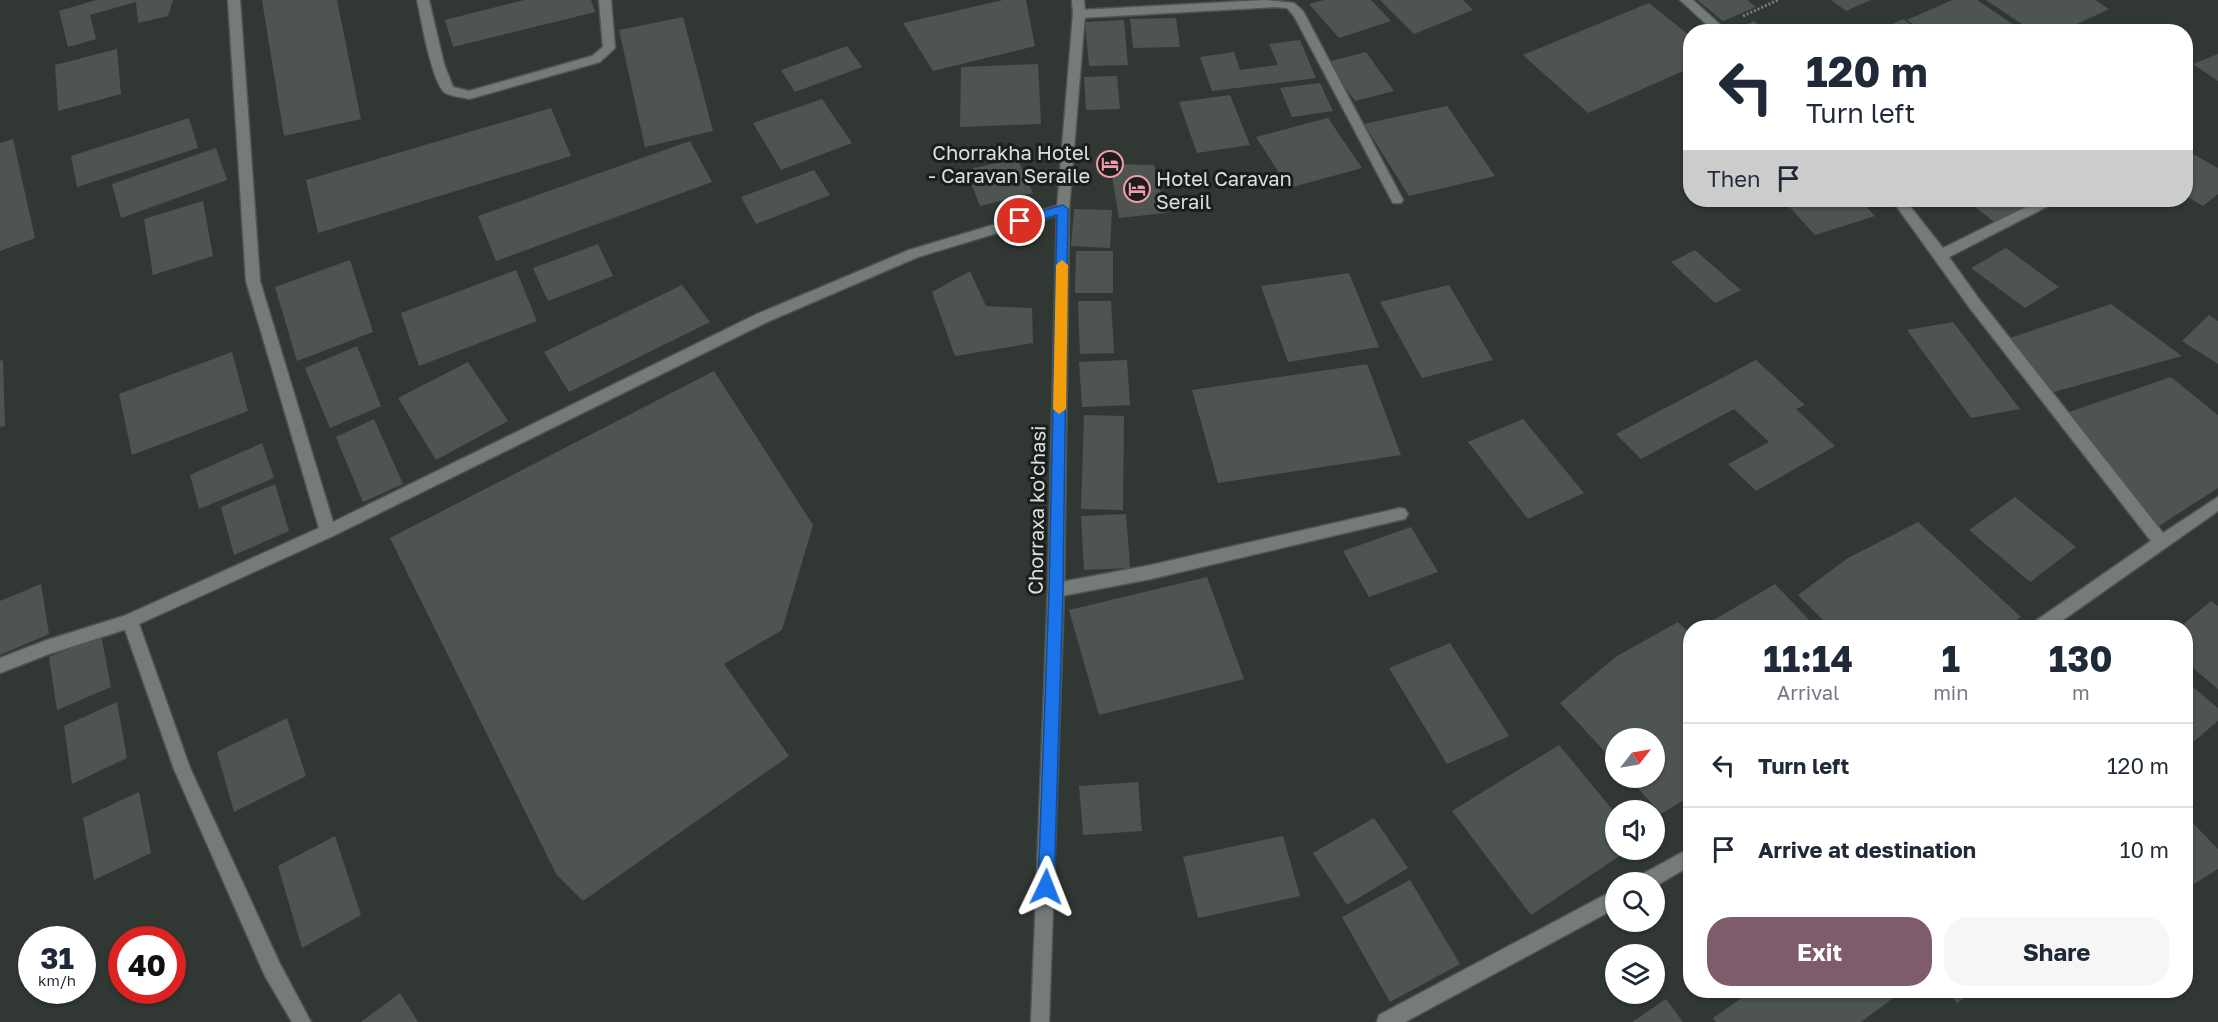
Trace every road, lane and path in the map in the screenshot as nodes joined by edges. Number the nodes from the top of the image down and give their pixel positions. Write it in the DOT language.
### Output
graph roads {
  1 [pos="234,0"];
  2 [pos="423,0"];
  3 [pos="605,0"];
  4 [pos="1686,0"];
  5 [pos="1778,0"];
  6 [pos="1078,7"];
  7 [pos="1715,24"];
  8 [pos="1731,24"];
  9 [pos="1397,200"];
  10 [pos="1903,207"];
  11 [pos="2036,207"];
  12 [pos="1063,209"];
  13 [pos="1941,255"];
  14 [pos="2218,503"];
  15 [pos="1400,514"];
  16 [pos="328,531"];
  17 [pos="2160,541"];
  18 [pos="1056,591"];
  19 [pos="2050,620"];
  20 [pos="130,621"];
  21 [pos="0,666"];
  22 [pos="1683,862"];
  23 [pos="1664,872"];
  24 [pos="1605,904"];
  25 [pos="302,1022"];
  26 [pos="1040,1022"];
  27 [pos="1386,1022"];
  1 -- 16 [label="street"];
  2 -- 3 [label="street"];
  4 -- 7 [label="street"];
  5 -- 8 [label="path"];
  6 -- 9 [label="street"];
  6 -- 12 [label="street, Chorraxa ko'chasi"];
  10 -- 13 [label="street"];
  11 -- 13 [label="street"];
  12 -- 16 [label="street"];
  12 -- 18 [label="street, Chorraxa ko'chasi"];
  13 -- 17 [label="street"];
  14 -- 17 [label="street"];
  15 -- 18 [label="street"];
  16 -- 20 [label="street"];
  17 -- 19 [label="street"];
  18 -- 26 [label="street, Chorraxa ko'chasi"];
  20 -- 21 [label="street"];
  20 -- 25 [label="street"];
  22 -- 23 [label="street"];
  24 -- 27 [label="street"];
}
